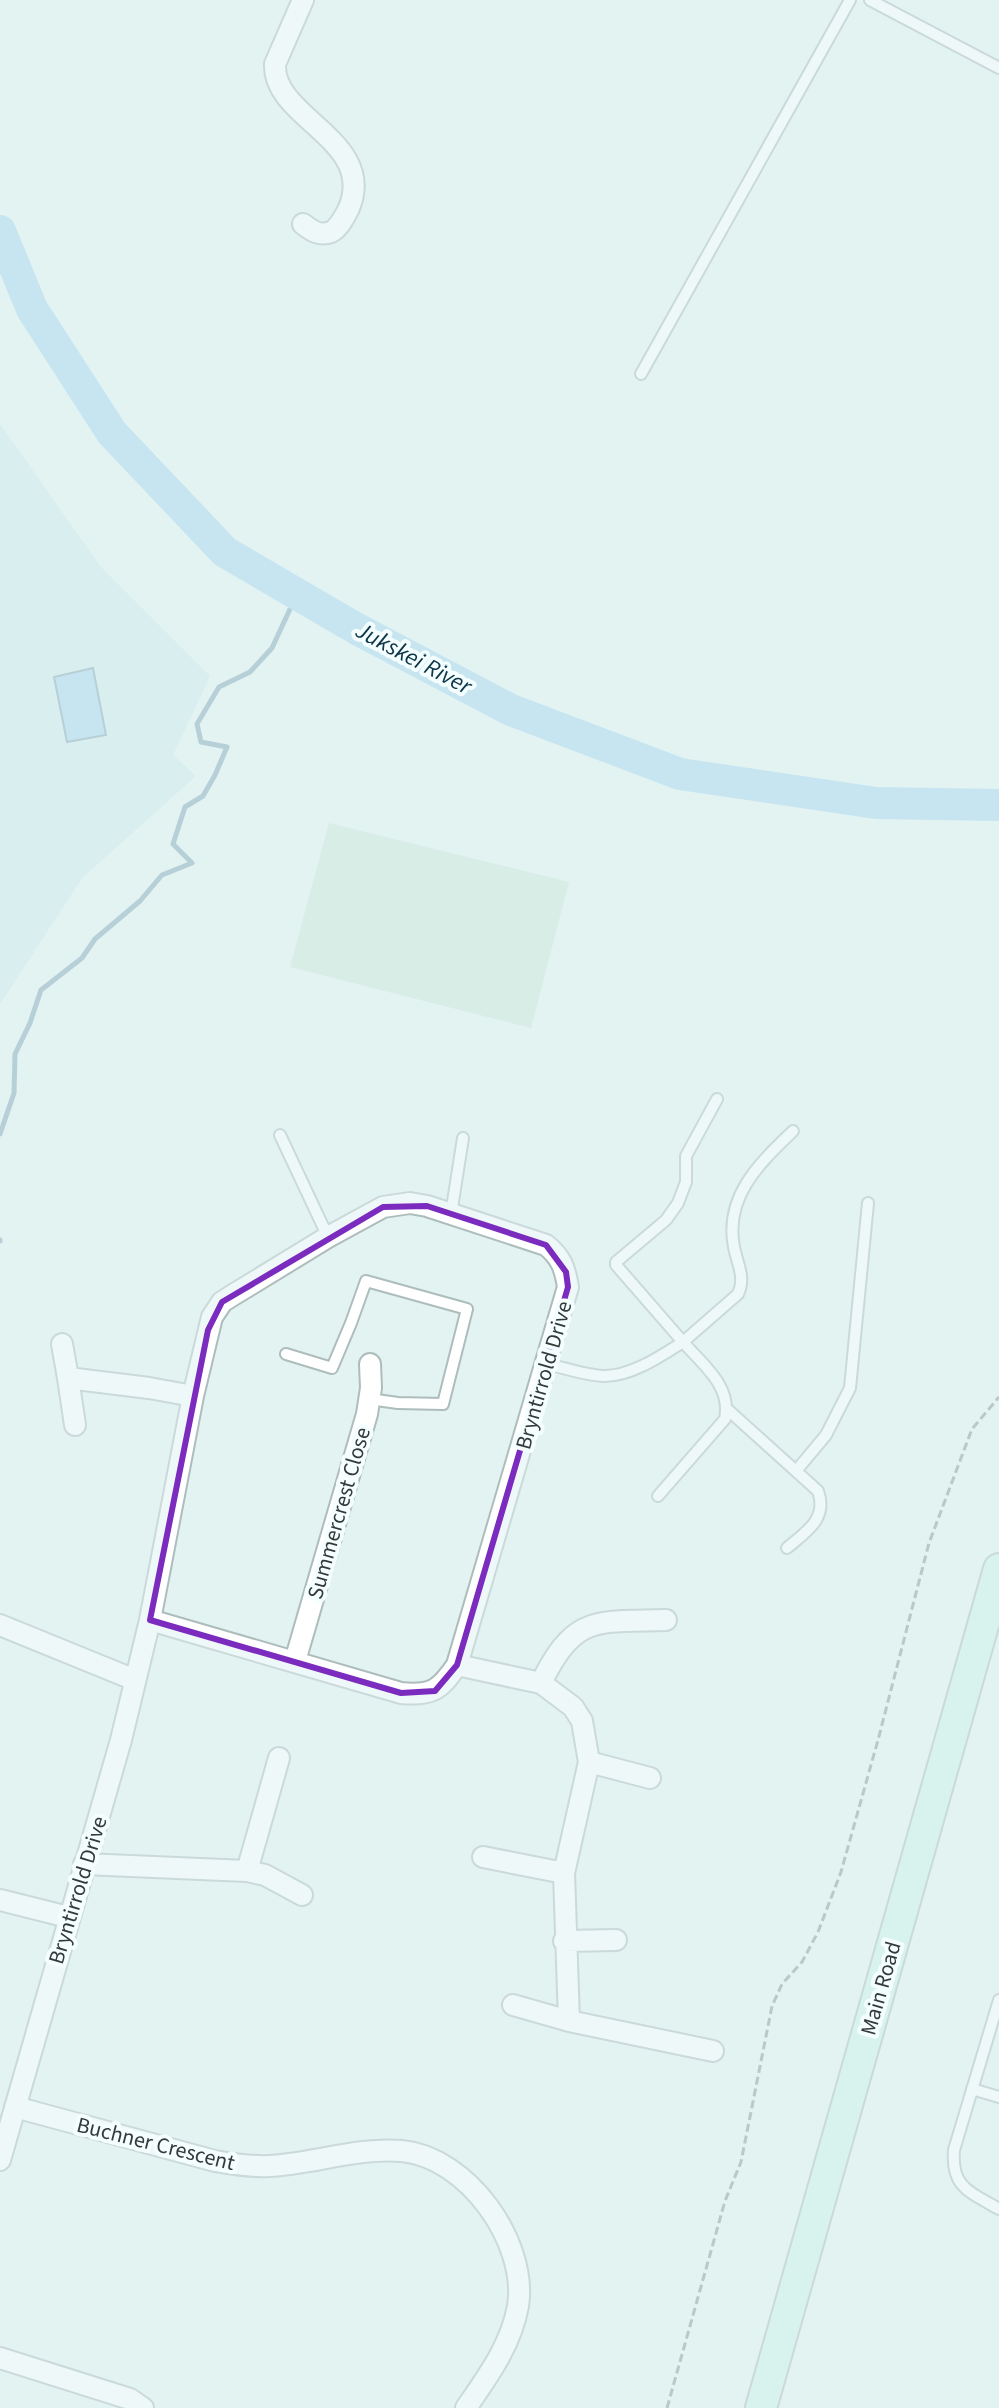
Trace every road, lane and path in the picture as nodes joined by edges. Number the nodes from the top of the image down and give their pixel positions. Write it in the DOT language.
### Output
graph roads {
  1 [pos="303,0"];
  2 [pos="850,0"];
  3 [pos="870,0"];
  4 [pos="999,68"];
  5 [pos="303,224"];
  6 [pos="641,374"];
  7 [pos="717,1099"];
  8 [pos="793,1131"];
  9 [pos="280,1135"];
  10 [pos="463,1138"];
  11 [pos="868,1203"];
  12 [pos="451,1214"];
  13 [pos="328,1237"];
  14 [pos="683,1342"];
  15 [pos="62,1344"];
  16 [pos="286,1354"];
  17 [pos="370,1364"];
  18 [pos="547,1364"];
  19 [pos="68,1378"];
  20 [pos="193,1396"];
  21 [pos="999,1397"];
  22 [pos="369,1399"];
  23 [pos="727,1409"];
  24 [pos="75,1425"];
  25 [pos="796,1471"];
  26 [pos="658,1496"];
  27 [pos="787,1548"];
  28 [pos="999,1569"];
  29 [pos="150,1620"];
  30 [pos="666,1620"];
  31 [pos="0,1625"];
  32 [pos="295,1661"];
  33 [pos="457,1665"];
  34 [pos="135,1680"];
  35 [pos="541,1683"];
  36 [pos="279,1758"];
  37 [pos="589,1762"];
  38 [pos="650,1778"];
  39 [pos="483,1857"];
  40 [pos="84,1864"];
  41 [pos="247,1871"];
  42 [pos="564,1873"];
  43 [pos="302,1895"];
  44 [pos="0,1900"];
  45 [pos="68,1917"];
  46 [pos="616,1940"];
  47 [pos="564,1941"];
  48 [pos="999,2000"];
  49 [pos="513,2005"];
  50 [pos="569,2021"];
  51 [pos="713,2051"];
  52 [pos="972,2089"];
  53 [pos="999,2097"];
  54 [pos="15,2107"];
  55 [pos="0,2160"];
  56 [pos="999,2209"];
  57 [pos="0,2358"];
  58 [pos="143,2408"];
  59 [pos="466,2408"];
  60 [pos="667,2408"];
  61 [pos="761,2408"];
  1 -- 5 [label="street"];
  2 -- 6 [label="lane"];
  3 -- 4 [label="lane"];
  7 -- 14 [label="lane"];
  8 -- 14 [label="lane"];
  9 -- 13 [label="lane"];
  10 -- 12 [label="lane"];
  11 -- 25 [label="lane"];
  12 -- 13 [label="street, Bryntirrold Drive"];
  12 -- 18 [label="street, Bryntirrold Drive"];
  13 -- 20 [label="street, Bryntirrold Drive"];
  14 -- 18 [label="lane"];
  14 -- 23 [label="lane"];
  15 -- 19 [label="street"];
  16 -- 22 [label="lane"];
  17 -- 22 [label="street, Summercrest Close"];
  18 -- 33 [label="street, Bryntirrold Drive"];
  19 -- 20 [label="street"];
  19 -- 24 [label="street"];
  20 -- 29 [label="street, Bryntirrold Drive"];
  21 -- 60 [label="path"];
  22 -- 32 [label="street, Summercrest Close"];
  23 -- 25 [label="lane"];
  23 -- 26 [label="lane"];
  25 -- 27 [label="lane"];
  28 -- 61 [label="main road, Main Road"];
  29 -- 32 [label="street, Bryntirrold Drive"];
  29 -- 34 [label="street, Bryntirrold Drive"];
  30 -- 35 [label="street"];
  31 -- 34 [label="street"];
  32 -- 33 [label="street, Bryntirrold Drive"];
  33 -- 35 [label="street"];
  34 -- 40 [label="street, Bryntirrold Drive"];
  35 -- 37 [label="street"];
  36 -- 41 [label="street"];
  37 -- 38 [label="street"];
  37 -- 42 [label="street"];
  39 -- 42 [label="street"];
  40 -- 41 [label="street"];
  40 -- 45 [label="street, Bryntirrold Drive"];
  41 -- 43 [label="street"];
  42 -- 47 [label="street"];
  44 -- 45 [label="street"];
  45 -- 54 [label="street, Bryntirrold Drive"];
  46 -- 47 [label="street"];
  47 -- 50 [label="street"];
  48 -- 52 [label="lane"];
  49 -- 50 [label="street"];
  50 -- 51 [label="street"];
  52 -- 53 [label="lane"];
  52 -- 56 [label="lane"];
  54 -- 55 [label="street, Bryntirrold Drive"];
  54 -- 59 [label="street, Buchner Crescent"];
  57 -- 58 [label="street"];
}
